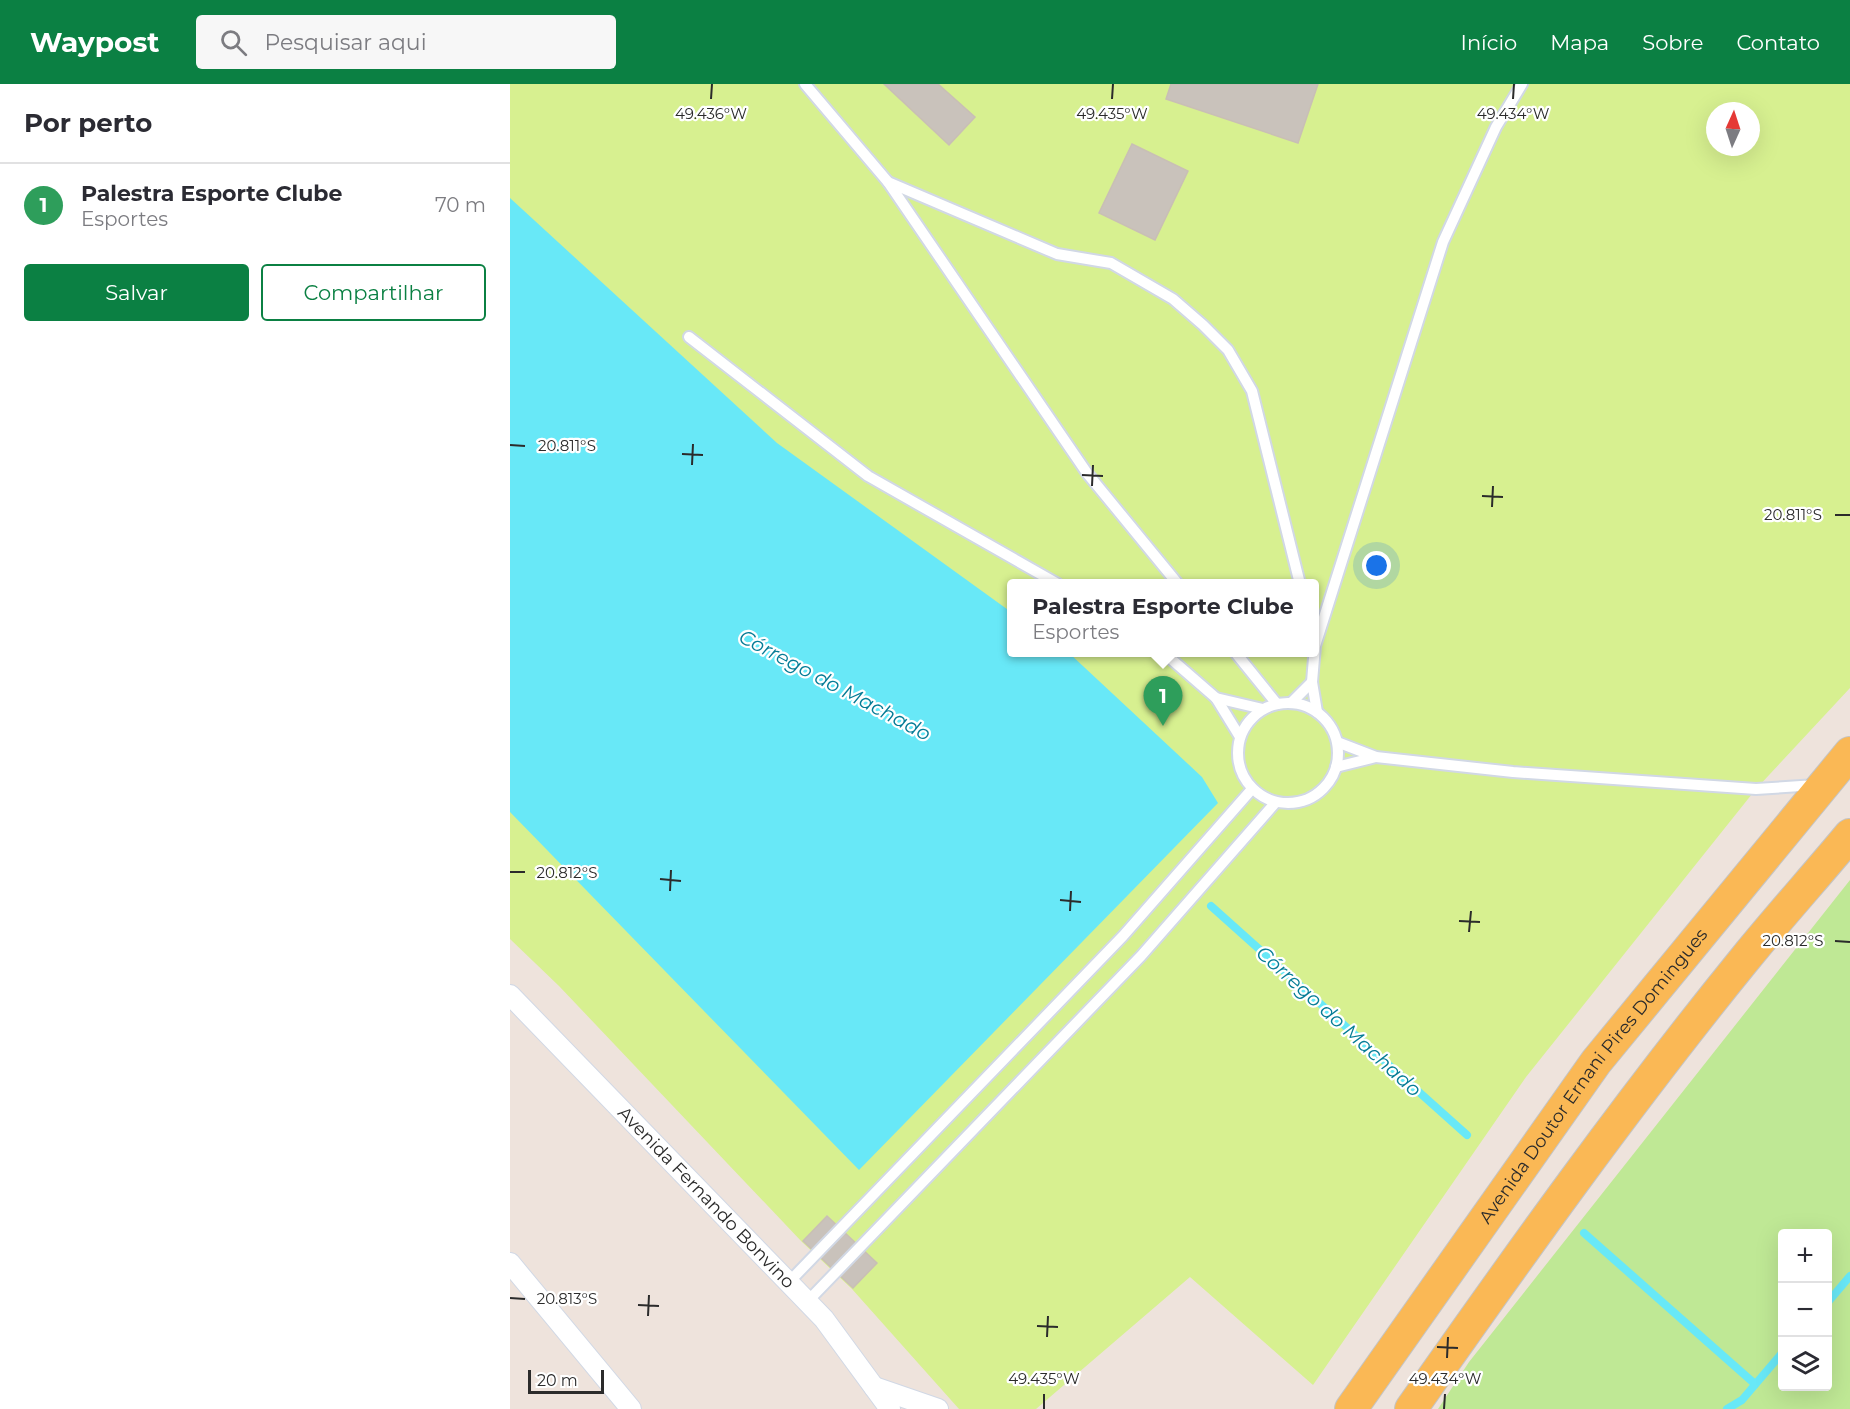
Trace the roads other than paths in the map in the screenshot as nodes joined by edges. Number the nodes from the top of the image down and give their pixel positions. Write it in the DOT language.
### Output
graph roads {
  1 [pos="805,84"];
  2 [pos="1522,84"];
  3 [pos="888,182"];
  4 [pos="689,337"];
  5 [pos="1050,579"];
  6 [pos="1174,579"];
  7 [pos="1299,579"];
  8 [pos="1319,632"];
  9 [pos="1169,657"];
  10 [pos="1239,657"];
  11 [pos="1314,657"];
  12 [pos="1312,682"];
  13 [pos="1216,698"];
  14 [pos="1291,703"];
  15 [pos="1277,704"];
  16 [pos="1263,709"];
  17 [pos="1317,712"];
  18 [pos="1240,737"];
  19 [pos="1337,742"];
  20 [pos="1850,753"];
  21 [pos="1376,757"];
  22 [pos="1336,766"];
  23 [pos="1823,784"];
  24 [pos="1252,789"];
  25 [pos="1276,802"];
  26 [pos="1850,835"];
  27 [pos="510,995"];
  28 [pos="510,1263"];
  29 [pos="789,1282"];
  30 [pos="807,1302"];
  31 [pos="874,1387"];
  32 [pos="631,1409"];
  33 [pos="891,1409"];
  34 [pos="938,1409"];
  35 [pos="1351,1409"];
  36 [pos="1411,1409"];
  1 -- 3 [label="lane"];
  2 -- 8 [label="lane"];
  3 -- 6 [label="lane"];
  3 -- 7 [label="lane"];
  4 -- 5 [label="lane"];
  9 -- 13 [label="lane"];
  10 -- 15 [label="lane"];
  11 -- 12 [label="lane"];
  12 -- 14 [label="lane"];
  12 -- 17 [label="lane"];
  13 -- 16 [label="lane"];
  13 -- 18 [label="lane"];
  14 -- 15 [label="lane"];
  14 -- 17 [label="lane"];
  15 -- 16 [label="lane"];
  16 -- 18 [label="lane"];
  17 -- 19 [label="lane"];
  18 -- 24 [label="lane"];
  19 -- 21 [label="lane"];
  19 -- 22 [label="lane"];
  20 -- 23 [label="main road, Avenida Doutor Ernani Pires Domingues"];
  21 -- 22 [label="lane"];
  21 -- 23 [label="lane"];
  22 -- 25 [label="lane"];
  23 -- 35 [label="main road, Avenida Doutor Ernani Pires Domingues"];
  24 -- 25 [label="lane"];
  24 -- 29 [label="lane"];
  25 -- 30 [label="lane"];
  26 -- 36 [label="main road"];
  27 -- 29 [label="street, Avenida Fernando Bonvino"];
  28 -- 32 [label="street"];
  29 -- 30 [label="street, Avenida Fernando Bonvino"];
  30 -- 31 [label="street, Avenida Fernando Bonvino"];
  31 -- 33 [label="street, Avenida Fernando Bonvino"];
  31 -- 34 [label="street"];
}
